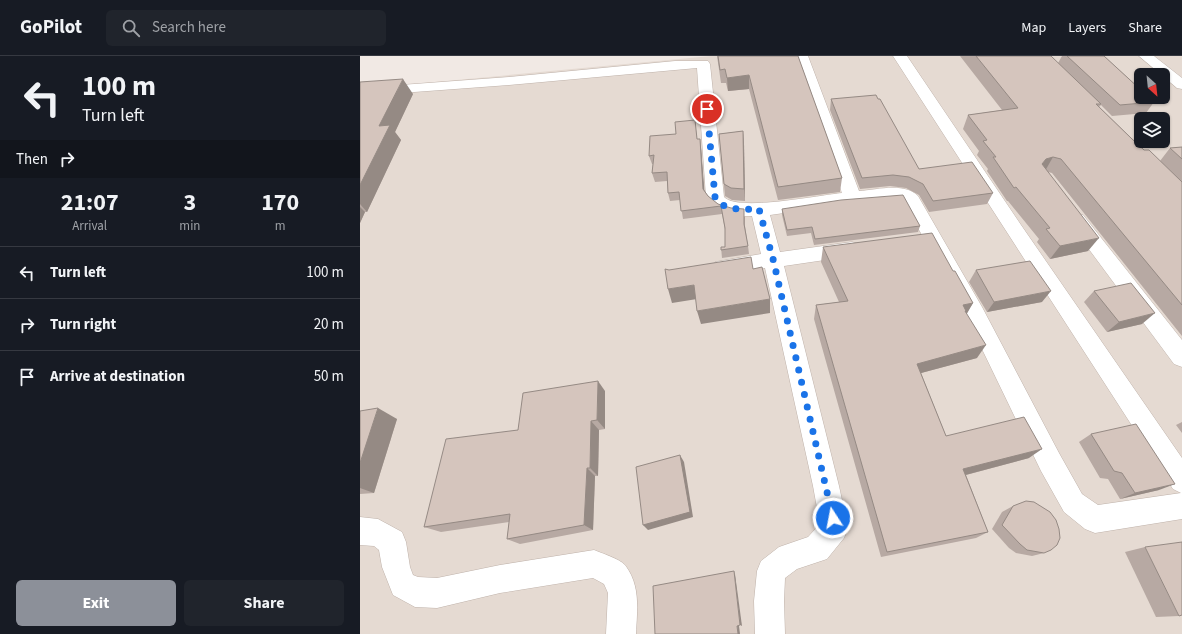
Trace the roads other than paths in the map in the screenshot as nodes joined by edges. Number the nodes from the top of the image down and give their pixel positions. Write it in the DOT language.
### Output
graph roads {
  1 [pos="802,56"];
  2 [pos="900,56"];
  3 [pos="1146,56"];
  4 [pos="1182,85"];
  5 [pos="360,92"];
  6 [pos="853,198"];
  7 [pos="1068,208"];
  8 [pos="759,209"];
  9 [pos="872,246"];
  10 [pos="773,259"];
  11 [pos="704,270"];
  12 [pos="1182,357"];
  13 [pos="1182,480"];
  14 [pos="1182,506"];
  15 [pos="360,531"];
  16 [pos="621,634"];
  17 [pos="770,634"];
  1 -- 6 [label="street"];
  2 -- 13 [label="street"];
  3 -- 4 [label="street"];
  5 -- 8 [label="street"];
  6 -- 8 [label="street"];
  6 -- 14 [label="street"];
  7 -- 12 [label="street"];
  8 -- 10 [label="street"];
  9 -- 10 [label="street"];
  10 -- 11 [label="street"];
  10 -- 17 [label="street"];
  15 -- 16 [label="street"];
}
